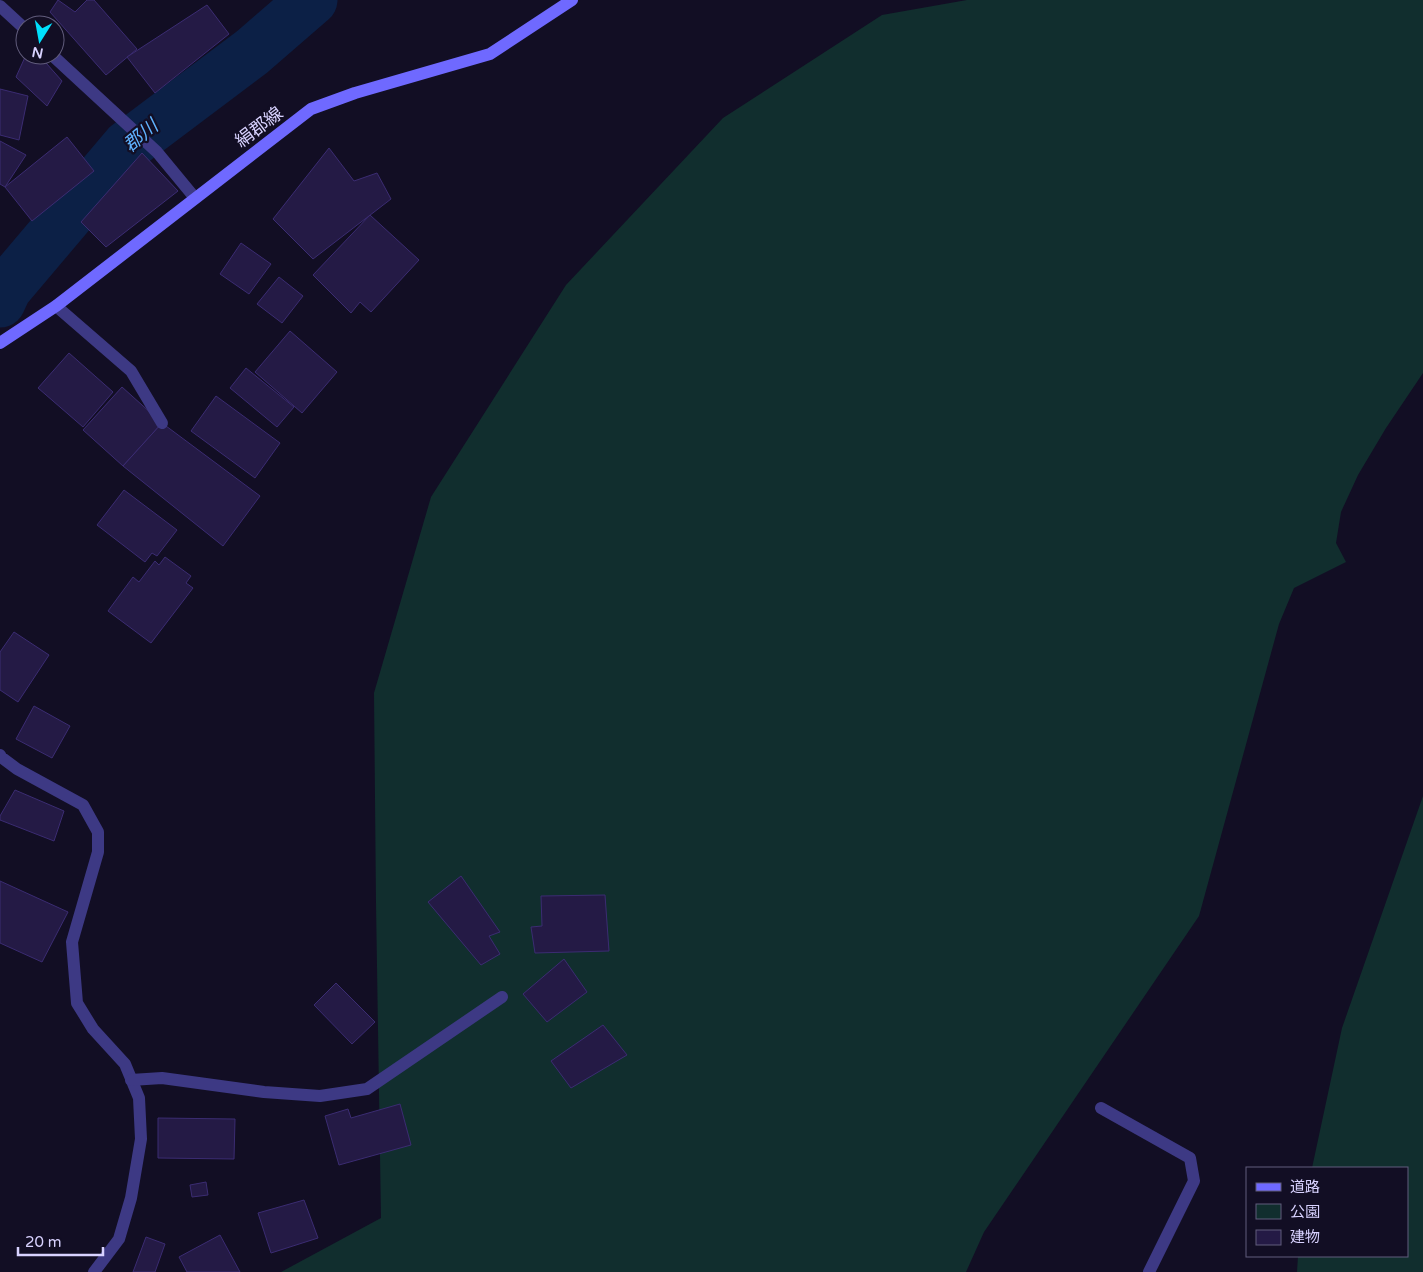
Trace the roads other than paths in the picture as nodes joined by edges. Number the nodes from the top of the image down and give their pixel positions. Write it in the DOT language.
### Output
graph roads {
  1 [pos="572,0"];
  2 [pos="0,6"];
  3 [pos="15,20"];
  4 [pos="63,65"];
  5 [pos="195,198"];
  6 [pos="56,306"];
  7 [pos="0,343"];
  8 [pos="162,423"];
  9 [pos="0,755"];
  10 [pos="502,997"];
  11 [pos="131,1080"];
  12 [pos="1101,1108"];
  13 [pos="94,1272"];
  14 [pos="1149,1272"];
  1 -- 5 [label="main road, 絹郡線"];
  2 -- 3 [label="street"];
  4 -- 5 [label="street"];
  5 -- 6 [label="main road, 絹郡線"];
  6 -- 7 [label="main road, 絹郡線"];
  6 -- 8 [label="street"];
  9 -- 11 [label="street"];
  10 -- 11 [label="street"];
  11 -- 13 [label="street"];
  12 -- 14 [label="street"];
}
